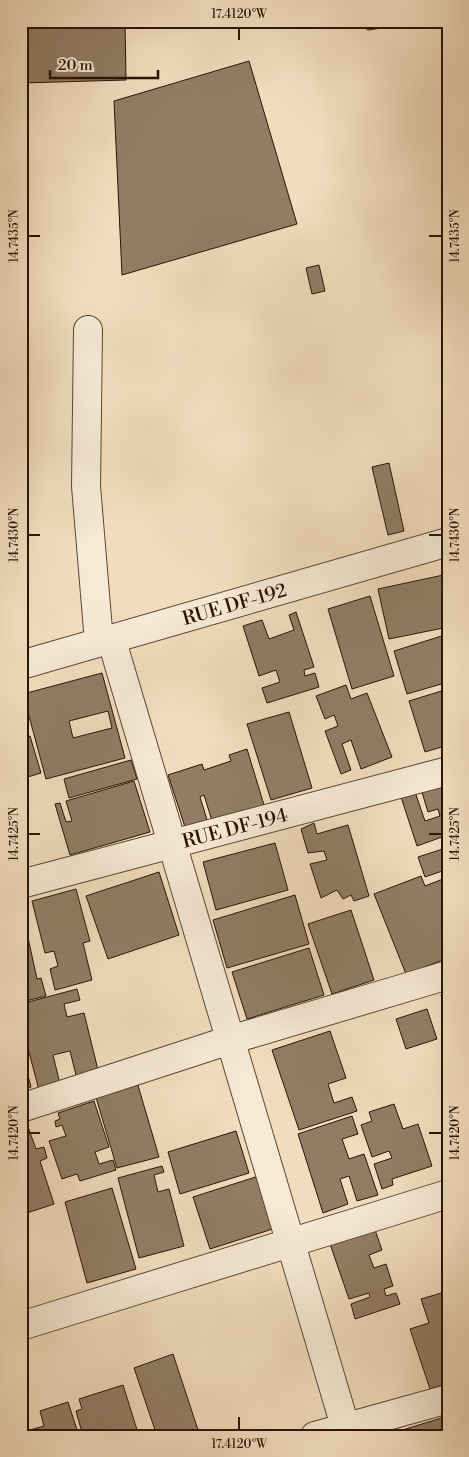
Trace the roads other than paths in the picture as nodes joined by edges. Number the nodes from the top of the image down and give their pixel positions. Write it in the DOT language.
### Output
graph roads {
  1 [pos="88,330"];
  2 [pos="448,542"];
  3 [pos="105,640"];
  4 [pos="21,665"];
  5 [pos="448,771"];
  6 [pos="173,844"];
  7 [pos="21,884"];
  8 [pos="448,975"];
  9 [pos="230,1040"];
  10 [pos="21,1108"];
  11 [pos="448,1194"];
  12 [pos="290,1243"];
  13 [pos="21,1326"];
  14 [pos="448,1399"];
  15 [pos="346,1432"];
  16 [pos="315,1436"];
  1 -- 3 [label="street"];
  2 -- 3 [label="street, RUE DF-192"];
  3 -- 4 [label="street, RUE DF-192"];
  3 -- 6 [label="street"];
  5 -- 6 [label="street, RUE DF-194"];
  6 -- 7 [label="street, RUE DF-194"];
  6 -- 9 [label="street"];
  8 -- 9 [label="street"];
  9 -- 10 [label="street"];
  9 -- 12 [label="street"];
  11 -- 12 [label="street"];
  12 -- 13 [label="street"];
  12 -- 15 [label="street"];
  14 -- 15 [label="street"];
  15 -- 16 [label="street"];
}
